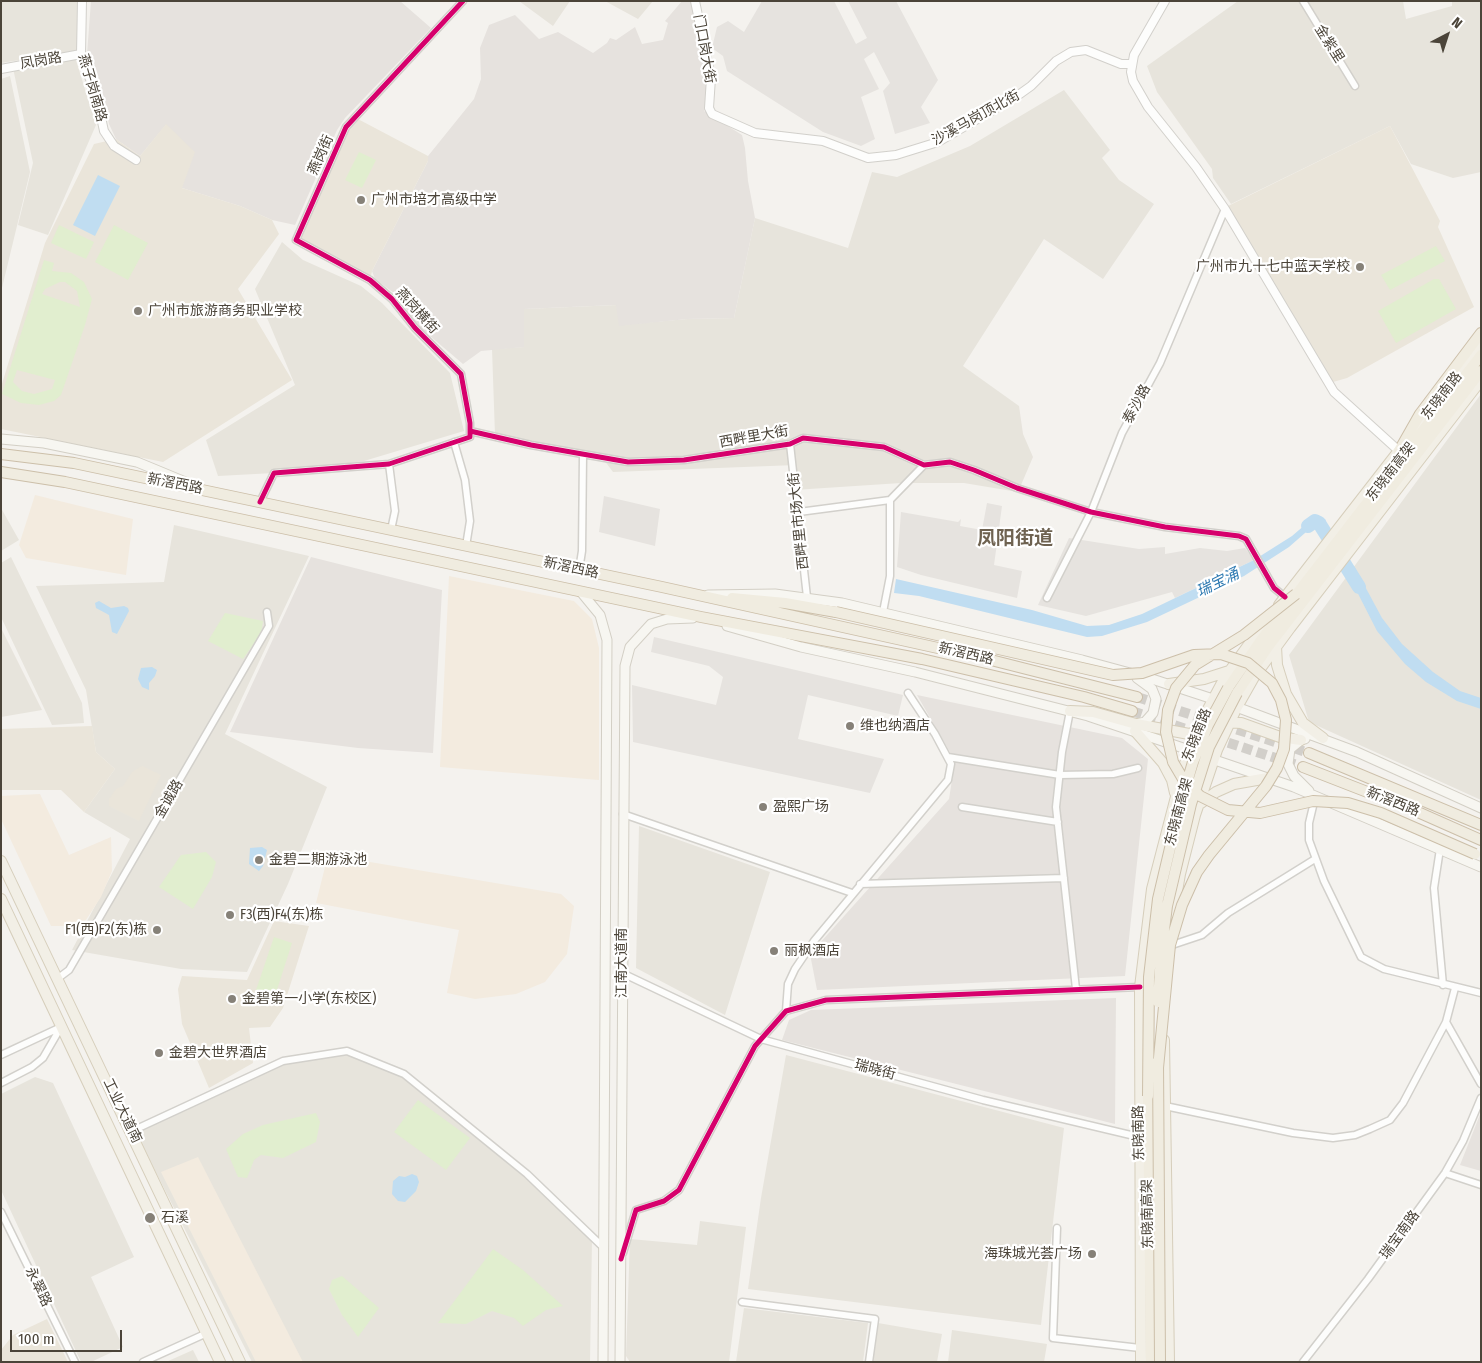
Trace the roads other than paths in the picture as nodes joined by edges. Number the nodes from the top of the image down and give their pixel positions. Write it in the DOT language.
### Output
graph roads {
  1 [pos="82,1"];
  2 [pos="463,1"];
  3 [pos="695,1"];
  4 [pos="1165,1"];
  5 [pos="1303,1"];
  6 [pos="80,54"];
  7 [pos="1132,64"];
  8 [pos="1,68"];
  9 [pos="1355,86"];
  10 [pos="750,130"];
  11 [pos="136,160"];
  12 [pos="1225,208"];
  13 [pos="296,240"];
  14 [pos="1481,333"];
  15 [pos="1481,345"];
  16 [pos="1481,355"];
  17 [pos="1481,372"];
  18 [pos="1481,380"];
  19 [pos="470,434"];
  20 [pos="1,439"];
  21 [pos="454,442"];
  22 [pos="790,444"];
  23 [pos="1399,451"];
  24 [pos="1,455"];
  25 [pos="583,455"];
  26 [pos="389,464"];
  27 [pos="924,465"];
  28 [pos="1,472"];
  29 [pos="205,490"];
  30 [pos="890,500"];
  31 [pos="260,502"];
  32 [pos="799,512"];
  33 [pos="1091,512"];
  34 [pos="391,530"];
  35 [pos="466,546"];
  36 [pos="580,570"];
  37 [pos="581,592"];
  38 [pos="701,596"];
  39 [pos="1291,596"];
  40 [pos="807,597"];
  41 [pos="1047,598"];
  42 [pos="267,612"];
  43 [pos="883,612"];
  44 [pos="701,617"];
  45 [pos="1276,646"];
  46 [pos="1230,671"];
  47 [pos="1127,672"];
  48 [pos="1168,684"];
  49 [pos="908,693"];
  50 [pos="1137,697"];
  51 [pos="1212,698"];
  52 [pos="1237,707"];
  53 [pos="1070,711"];
  54 [pos="1132,711"];
  55 [pos="1229,722"];
  56 [pos="1136,728"];
  57 [pos="1196,733"];
  58 [pos="1323,738"];
  59 [pos="1301,740"];
  60 [pos="1189,750"];
  61 [pos="1309,753"];
  62 [pos="948,758"];
  63 [pos="1213,759"];
  64 [pos="1303,767"];
  65 [pos="1138,768"];
  66 [pos="1060,775"];
  67 [pos="1268,778"];
  68 [pos="1176,796"];
  69 [pos="1315,796"];
  70 [pos="962,806"];
  71 [pos="1198,806"];
  72 [pos="1481,808"];
  73 [pos="624,814"];
  74 [pos="1058,822"];
  75 [pos="1481,825"];
  76 [pos="1481,840"];
  77 [pos="1440,849"];
  78 [pos="1478,855"];
  79 [pos="1315,859"];
  80 [pos="1,861"];
  81 [pos="1481,867"];
  82 [pos="1064,878"];
  83 [pos="860,884"];
  84 [pos="852,893"];
  85 [pos="1,899"];
  86 [pos="1168,946"];
  87 [pos="622,973"];
  88 [pos="57,980"];
  89 [pos="1443,985"];
  90 [pos="1140,987"];
  91 [pos="1456,988"];
  92 [pos="1076,989"];
  93 [pos="1481,993"];
  94 [pos="786,1010"];
  95 [pos="76,1019"];
  96 [pos="1446,1022"];
  97 [pos="61,1027"];
  98 [pos="761,1039"];
  99 [pos="1,1055"];
  100 [pos="1158,1068"];
  101 [pos="1,1083"];
  102 [pos="1481,1084"];
  103 [pos="1481,1098"];
  104 [pos="1165,1106"];
  105 [pos="121,1109"];
  106 [pos="105,1116"];
  107 [pos="132,1131"];
  108 [pos="1139,1137"];
  109 [pos="1445,1173"];
  110 [pos="1481,1185"];
  111 [pos="1,1212"];
  112 [pos="1057,1228"];
  113 [pos="604,1248"];
  114 [pos="621,1259"];
  115 [pos="742,1302"];
  116 [pos="207,1333"];
  117 [pos="1140,1348"];
  118 [pos="621,1360"];
  119 [pos="75,1362"];
  120 [pos="143,1362"];
  121 [pos="220,1362"];
  122 [pos="240,1362"];
  123 [pos="603,1362"];
  124 [pos="869,1362"];
  125 [pos="1141,1362"];
  126 [pos="1151,1362"];
  127 [pos="1160,1362"];
  128 [pos="1169,1362"];
  129 [pos="1303,1362"];
  1 -- 6 [label="street, 燕子岗南路"];
  2 -- 13 [label="street, 燕岗街"];
  3 -- 10 [label="street, 门口岗大街"];
  4 -- 7 [label="street"];
  5 -- 9 [label="street, 金紫里"];
  6 -- 8 [label="street, 凤岗路"];
  6 -- 11 [label="street, 燕子岗南路"];
  7 -- 10 [label="street, 沙溪马岗顶北街"];
  7 -- 12 [label="street"];
  12 -- 23 [label="street"];
  12 -- 33 [label="street, 泰沙路"];
  13 -- 19 [label="street, 燕岗横街"];
  14 -- 23 [label="highway"];
  15 -- 23 [label="main road, 东晓南路"];
  16 -- 39 [label="highway, 东晓南高架"];
  17 -- 100 [label="highway, 东晓南高架, bridge"];
  18 -- 45 [label="main road, 东晓南路"];
  19 -- 21 [label="street"];
  19 -- 25 [label="street, 西畔里大街"];
  20 -- 29 [label="main road"];
  21 -- 26 [label="street"];
  21 -- 35 [label="street"];
  22 -- 25 [label="street, 西畔里大街"];
  22 -- 27 [label="street, 西畔里大街"];
  22 -- 32 [label="street, 西畔里市场大街"];
  23 -- 39 [label="main road, 东晓南路"];
  24 -- 29 [label="highway, 新滘西路"];
  25 -- 36 [label="street"];
  26 -- 31 [label="street"];
  26 -- 34 [label="street"];
  27 -- 30 [label="street"];
  27 -- 33 [label="street"];
  28 -- 37 [label="highway, 新滘西路"];
  29 -- 31 [label="highway, 新滘西路"];
  30 -- 32 [label="street"];
  30 -- 43 [label="street"];
  31 -- 34 [label="highway, 新滘西路"];
  32 -- 40 [label="street, 西畔里市场大街"];
  33 -- 39 [label="street"];
  33 -- 41 [label="street, 泰沙路"];
  34 -- 35 [label="highway, 新滘西路"];
  35 -- 36 [label="highway, 新滘西路"];
  36 -- 38 [label="highway, 新滘西路"];
  37 -- 44 [label="highway, 新滘西路"];
  37 -- 113 [label="main road, 江南大道南"];
  38 -- 40 [label="main road"];
  38 -- 50 [label="highway, 新滘西路"];
  38 -- 100 [label="highway, bridge"];
  39 -- 46 [label="main road, 东晓南路"];
  39 -- 78 [label="highway, bridge"];
  39 -- 126 [label="highway, 东晓南高架, bridge"];
  40 -- 43 [label="main road"];
  42 -- 88 [label="street, 金诚路"];
  43 -- 47 [label="main road"];
  44 -- 53 [label="main road"];
  44 -- 54 [label="highway, 新滘西路"];
  44 -- 73 [label="main road, 江南大道南"];
  45 -- 52 [label="main road, 东晓南路"];
  45 -- 58 [label="main road"];
  46 -- 48 [label="main road"];
  46 -- 51 [label="main road, 东晓南路"];
  47 -- 48 [label="main road"];
  47 -- 56 [label="main road"];
  48 -- 51 [label="main road"];
  49 -- 62 [label="street"];
  51 -- 52 [label="main road"];
  51 -- 57 [label="main road, 东晓南路"];
  52 -- 55 [label="main road, 东晓南路"];
  52 -- 57 [label="main road"];
  52 -- 58 [label="main road"];
  53 -- 56 [label="main road"];
  53 -- 66 [label="street"];
  55 -- 59 [label="main road"];
  55 -- 60 [label="main road"];
  55 -- 63 [label="main road, 东晓南路"];
  56 -- 57 [label="main road"];
  56 -- 60 [label="main road"];
  56 -- 68 [label="main road"];
  57 -- 60 [label="main road, 东晓南路"];
  58 -- 59 [label="main road"];
  58 -- 72 [label="main road"];
  59 -- 69 [label="main road"];
  60 -- 63 [label="main road"];
  60 -- 68 [label="main road, 东晓南路"];
  61 -- 75 [label="highway, 新滘西路"];
  62 -- 66 [label="street"];
  62 -- 83 [label="street"];
  63 -- 67 [label="main road"];
  63 -- 71 [label="main road, 东晓南路"];
  64 -- 76 [label="highway, 新滘西路"];
  65 -- 66 [label="street"];
  66 -- 74 [label="street"];
  67 -- 69 [label="main road"];
  67 -- 71 [label="main road"];
  68 -- 71 [label="main road"];
  68 -- 90 [label="main road, 东晓南路"];
  69 -- 77 [label="main road"];
  69 -- 79 [label="street"];
  70 -- 74 [label="street"];
  71 -- 86 [label="main road, 东晓南路"];
  73 -- 84 [label="street"];
  73 -- 87 [label="main road, 江南大道南"];
  74 -- 82 [label="street"];
  77 -- 81 [label="main road"];
  77 -- 89 [label="street"];
  79 -- 86 [label="street"];
  79 -- 89 [label="street"];
  80 -- 88 [label="main road, 工业大道南"];
  82 -- 83 [label="street"];
  82 -- 92 [label="street"];
  83 -- 84 [label="street"];
  84 -- 94 [label="street"];
  85 -- 97 [label="main road"];
  86 -- 104 [label="main road, 东晓南路"];
  87 -- 98 [label="street, 瑞晓街"];
  87 -- 114 [label="main road, 江南大道南"];
  88 -- 95 [label="main road, 工业大道南"];
  89 -- 91 [label="street"];
  90 -- 92 [label="street"];
  90 -- 108 [label="main road, 东晓南路"];
  91 -- 93 [label="street"];
  91 -- 96 [label="street"];
  92 -- 94 [label="street"];
  94 -- 98 [label="street"];
  95 -- 97 [label="main road"];
  95 -- 105 [label="main road, 工业大道南"];
  96 -- 102 [label="street"];
  96 -- 104 [label="street"];
  97 -- 99 [label="street"];
  97 -- 101 [label="street"];
  97 -- 106 [label="main road"];
  98 -- 108 [label="street, 瑞晓街"];
  98 -- 114 [label="street"];
  100 -- 127 [label="highway, 东晓南高架, bridge"];
  103 -- 109 [label="street, 瑞宝南路"];
  104 -- 128 [label="main road, 东晓南路"];
  105 -- 106 [label="main road"];
  105 -- 107 [label="main road, 工业大道南"];
  106 -- 116 [label="main road"];
  107 -- 113 [label="street"];
  107 -- 122 [label="main road, 工业大道南"];
  108 -- 117 [label="main road, 东晓南路"];
  109 -- 110 [label="street"];
  109 -- 129 [label="street, 瑞宝南路"];
  111 -- 119 [label="street, 永翠路"];
  112 -- 117 [label="street"];
  113 -- 123 [label="main road, 江南大道南"];
  114 -- 118 [label="main road, 江南大道南"];
  115 -- 124 [label="street"];
  116 -- 120 [label="street"];
  116 -- 121 [label="main road"];
  117 -- 125 [label="main road, 东晓南路"];
}
